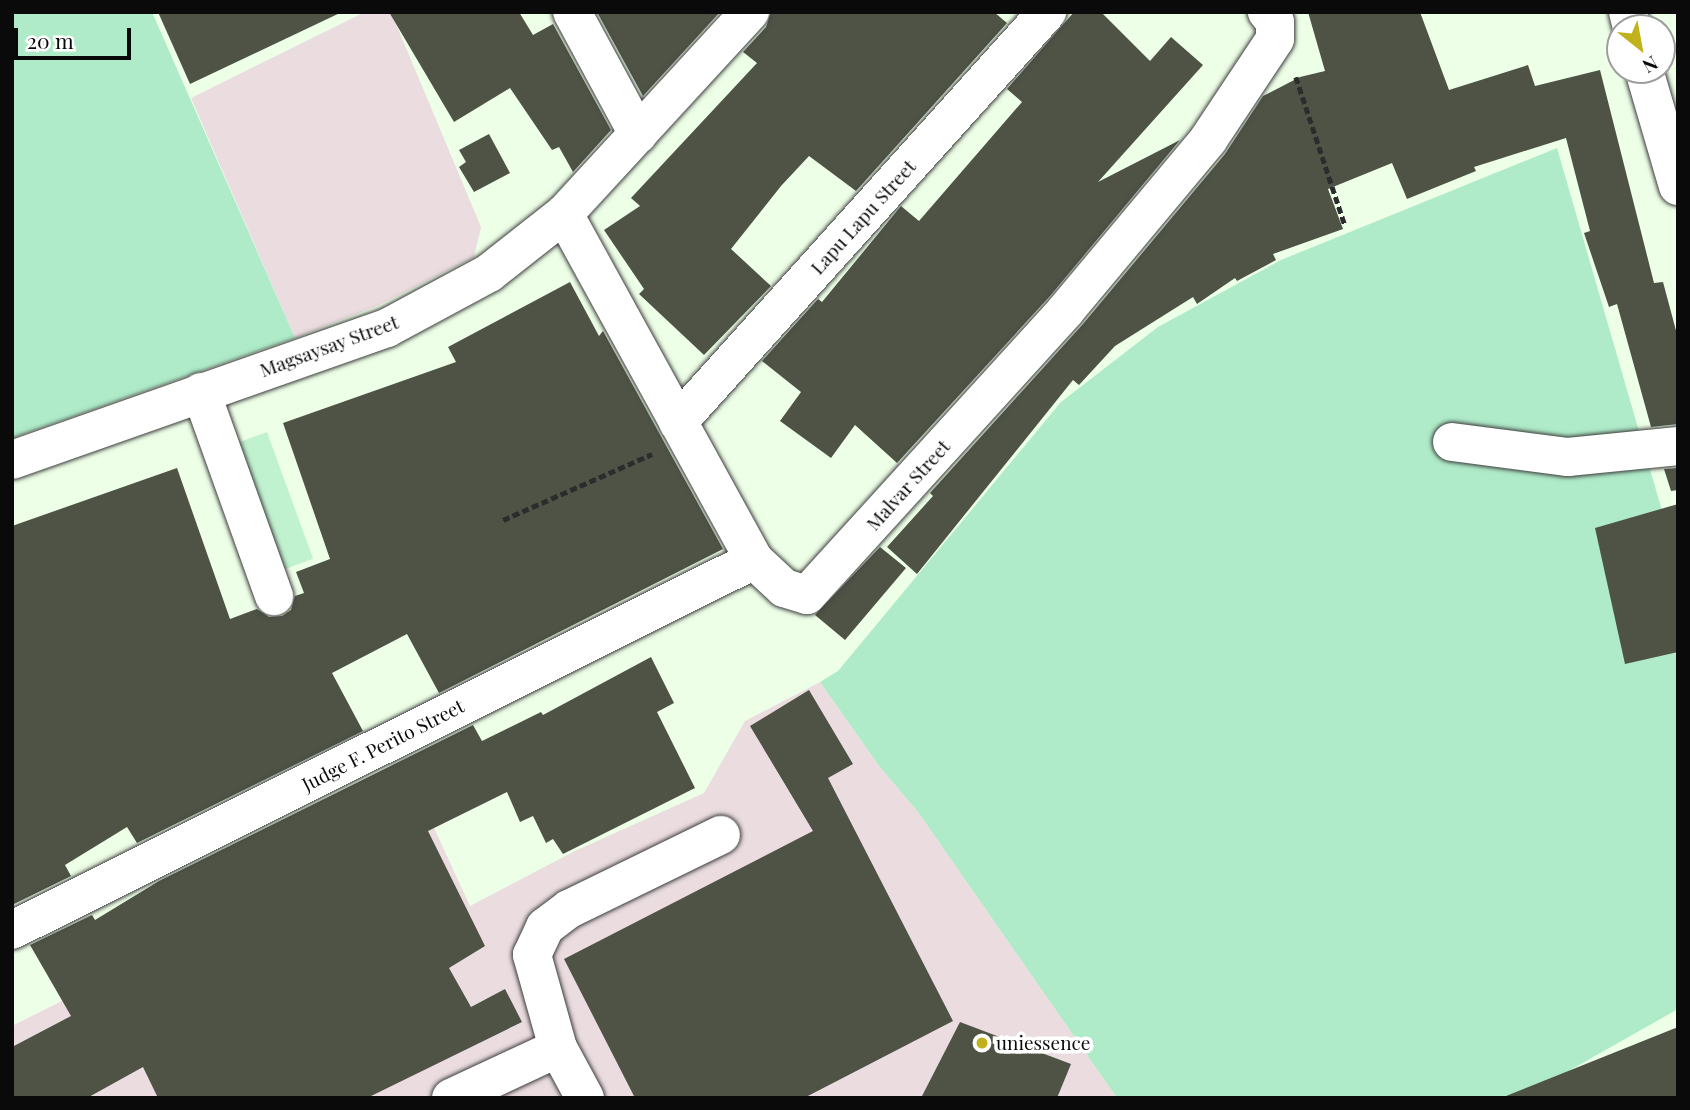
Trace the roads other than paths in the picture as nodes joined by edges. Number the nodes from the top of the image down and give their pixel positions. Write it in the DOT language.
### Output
graph roads {
  1 [pos="572,12"];
  2 [pos="750,12"];
  3 [pos="1047,12"];
  4 [pos="1271,26"];
  5 [pos="1648,84"];
  6 [pos="638,134"];
  7 [pos="1678,186"];
  8 [pos="564,214"];
  9 [pos="201,393"];
  10 [pos="682,430"];
  11 [pos="1451,442"];
  12 [pos="1678,446"];
  13 [pos="12,460"];
  14 [pos="754,559"];
  15 [pos="274,596"];
  16 [pos="721,835"];
  17 [pos="12,930"];
  18 [pos="558,1048"];
  19 [pos="452,1098"];
  20 [pos="585,1098"];
  1 -- 6 [label="street"];
  2 -- 6 [label="street, Magsaysay Street"];
  3 -- 10 [label="street, Lapu Lapu Street"];
  4 -- 14 [label="street, Malvar Street"];
  5 -- 7 [label="street"];
  6 -- 8 [label="street, Magsaysay Street"];
  8 -- 9 [label="street, Magsaysay Street"];
  8 -- 10 [label="street, Malvar Street"];
  9 -- 13 [label="street, Magsaysay Street"];
  9 -- 15 [label="street"];
  10 -- 14 [label="street, Malvar Street"];
  11 -- 12 [label="street"];
  14 -- 17 [label="street, Judge F. Perito Street"];
  16 -- 18 [label="street"];
  18 -- 19 [label="street"];
  18 -- 20 [label="street"];
}
